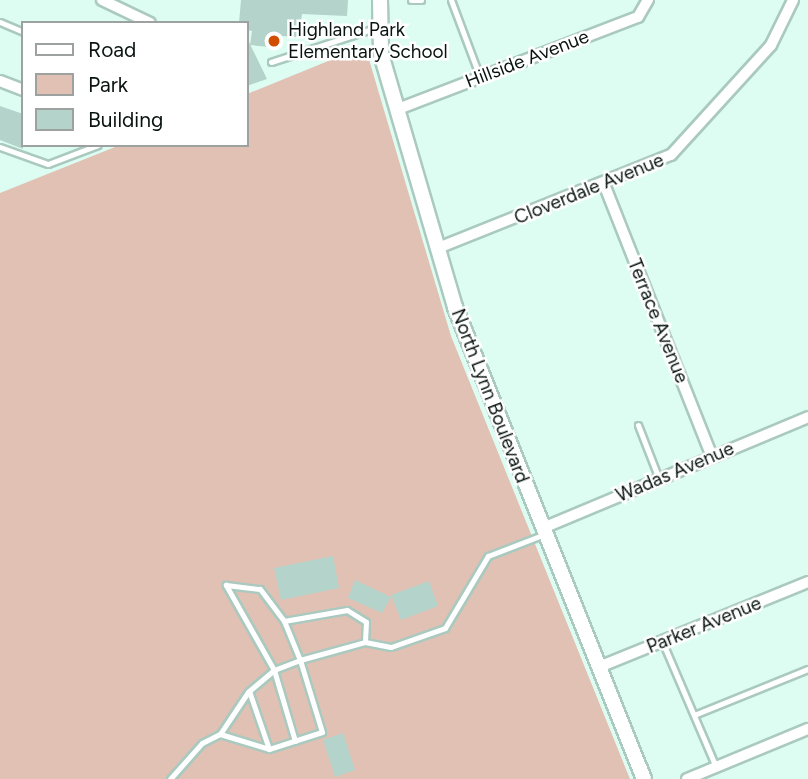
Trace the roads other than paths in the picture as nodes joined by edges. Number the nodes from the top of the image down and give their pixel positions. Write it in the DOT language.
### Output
graph roads {
  1 [pos="102,0"];
  2 [pos="380,0"];
  3 [pos="411,0"];
  4 [pos="421,0"];
  5 [pos="451,0"];
  6 [pos="648,0"];
  7 [pos="793,0"];
  8 [pos="146,21"];
  9 [pos="0,22"];
  10 [pos="378,27"];
  11 [pos="21,31"];
  12 [pos="271,62"];
  13 [pos="480,77"];
  14 [pos="0,81"];
  15 [pos="21,89"];
  16 [pos="398,109"];
  17 [pos="0,147"];
  18 [pos="93,147"];
  19 [pos="604,184"];
  20 [pos="438,248"];
  21 [pos="808,417"];
  22 [pos="638,425"];
  23 [pos="712,457"];
  24 [pos="659,479"];
  25 [pos="544,531"];
  26 [pos="808,582"];
  27 [pos="284,621"];
  28 [pos="365,642"];
  29 [pos="662,642"];
  30 [pos="300,660"];
  31 [pos="599,667"];
  32 [pos="808,669"];
  33 [pos="274,670"];
  34 [pos="249,691"];
  35 [pos="694,715"];
  36 [pos="808,729"];
  37 [pos="220,734"];
  38 [pos="295,741"];
  39 [pos="269,749"];
  40 [pos="716,767"];
  41 [pos="170,779"];
  42 [pos="644,779"];
  43 [pos="687,779"];
  1 -- 8 [label="street"];
  2 -- 10 [label="street, North Lynn Boulevard"];
  3 -- 4 [label="lane"];
  5 -- 13 [label="lane"];
  6 -- 13 [label="street, Hillside Avenue"];
  7 -- 19 [label="street, Cloverdale Avenue"];
  9 -- 11 [label="lane"];
  10 -- 12 [label="lane"];
  10 -- 16 [label="street, North Lynn Boulevard"];
  13 -- 16 [label="street, Hillside Avenue"];
  14 -- 15 [label="street"];
  16 -- 20 [label="street, North Lynn Boulevard"];
  17 -- 18 [label="lane"];
  19 -- 20 [label="street, Cloverdale Avenue"];
  19 -- 23 [label="street, Terrace Avenue"];
  20 -- 25 [label="street, North Lynn Boulevard"];
  21 -- 23 [label="street, Wadas Avenue"];
  22 -- 24 [label="lane"];
  23 -- 24 [label="street, Wadas Avenue"];
  24 -- 25 [label="street, Wadas Avenue"];
  25 -- 28 [label="lane"];
  25 -- 31 [label="street, North Lynn Boulevard"];
  26 -- 29 [label="street, Parker Avenue"];
  27 -- 28 [label="lane"];
  27 -- 30 [label="lane"];
  27 -- 33 [label="lane"];
  28 -- 30 [label="lane"];
  29 -- 31 [label="street, Parker Avenue"];
  29 -- 35 [label="lane"];
  30 -- 33 [label="lane"];
  30 -- 38 [label="lane"];
  31 -- 42 [label="street, North Lynn Boulevard"];
  32 -- 35 [label="lane"];
  33 -- 34 [label="lane"];
  33 -- 38 [label="lane"];
  34 -- 37 [label="lane"];
  34 -- 39 [label="lane"];
  35 -- 40 [label="lane"];
  36 -- 40 [label="street"];
  37 -- 39 [label="lane"];
  37 -- 41 [label="lane"];
  38 -- 39 [label="lane"];
  40 -- 43 [label="street"];
}
